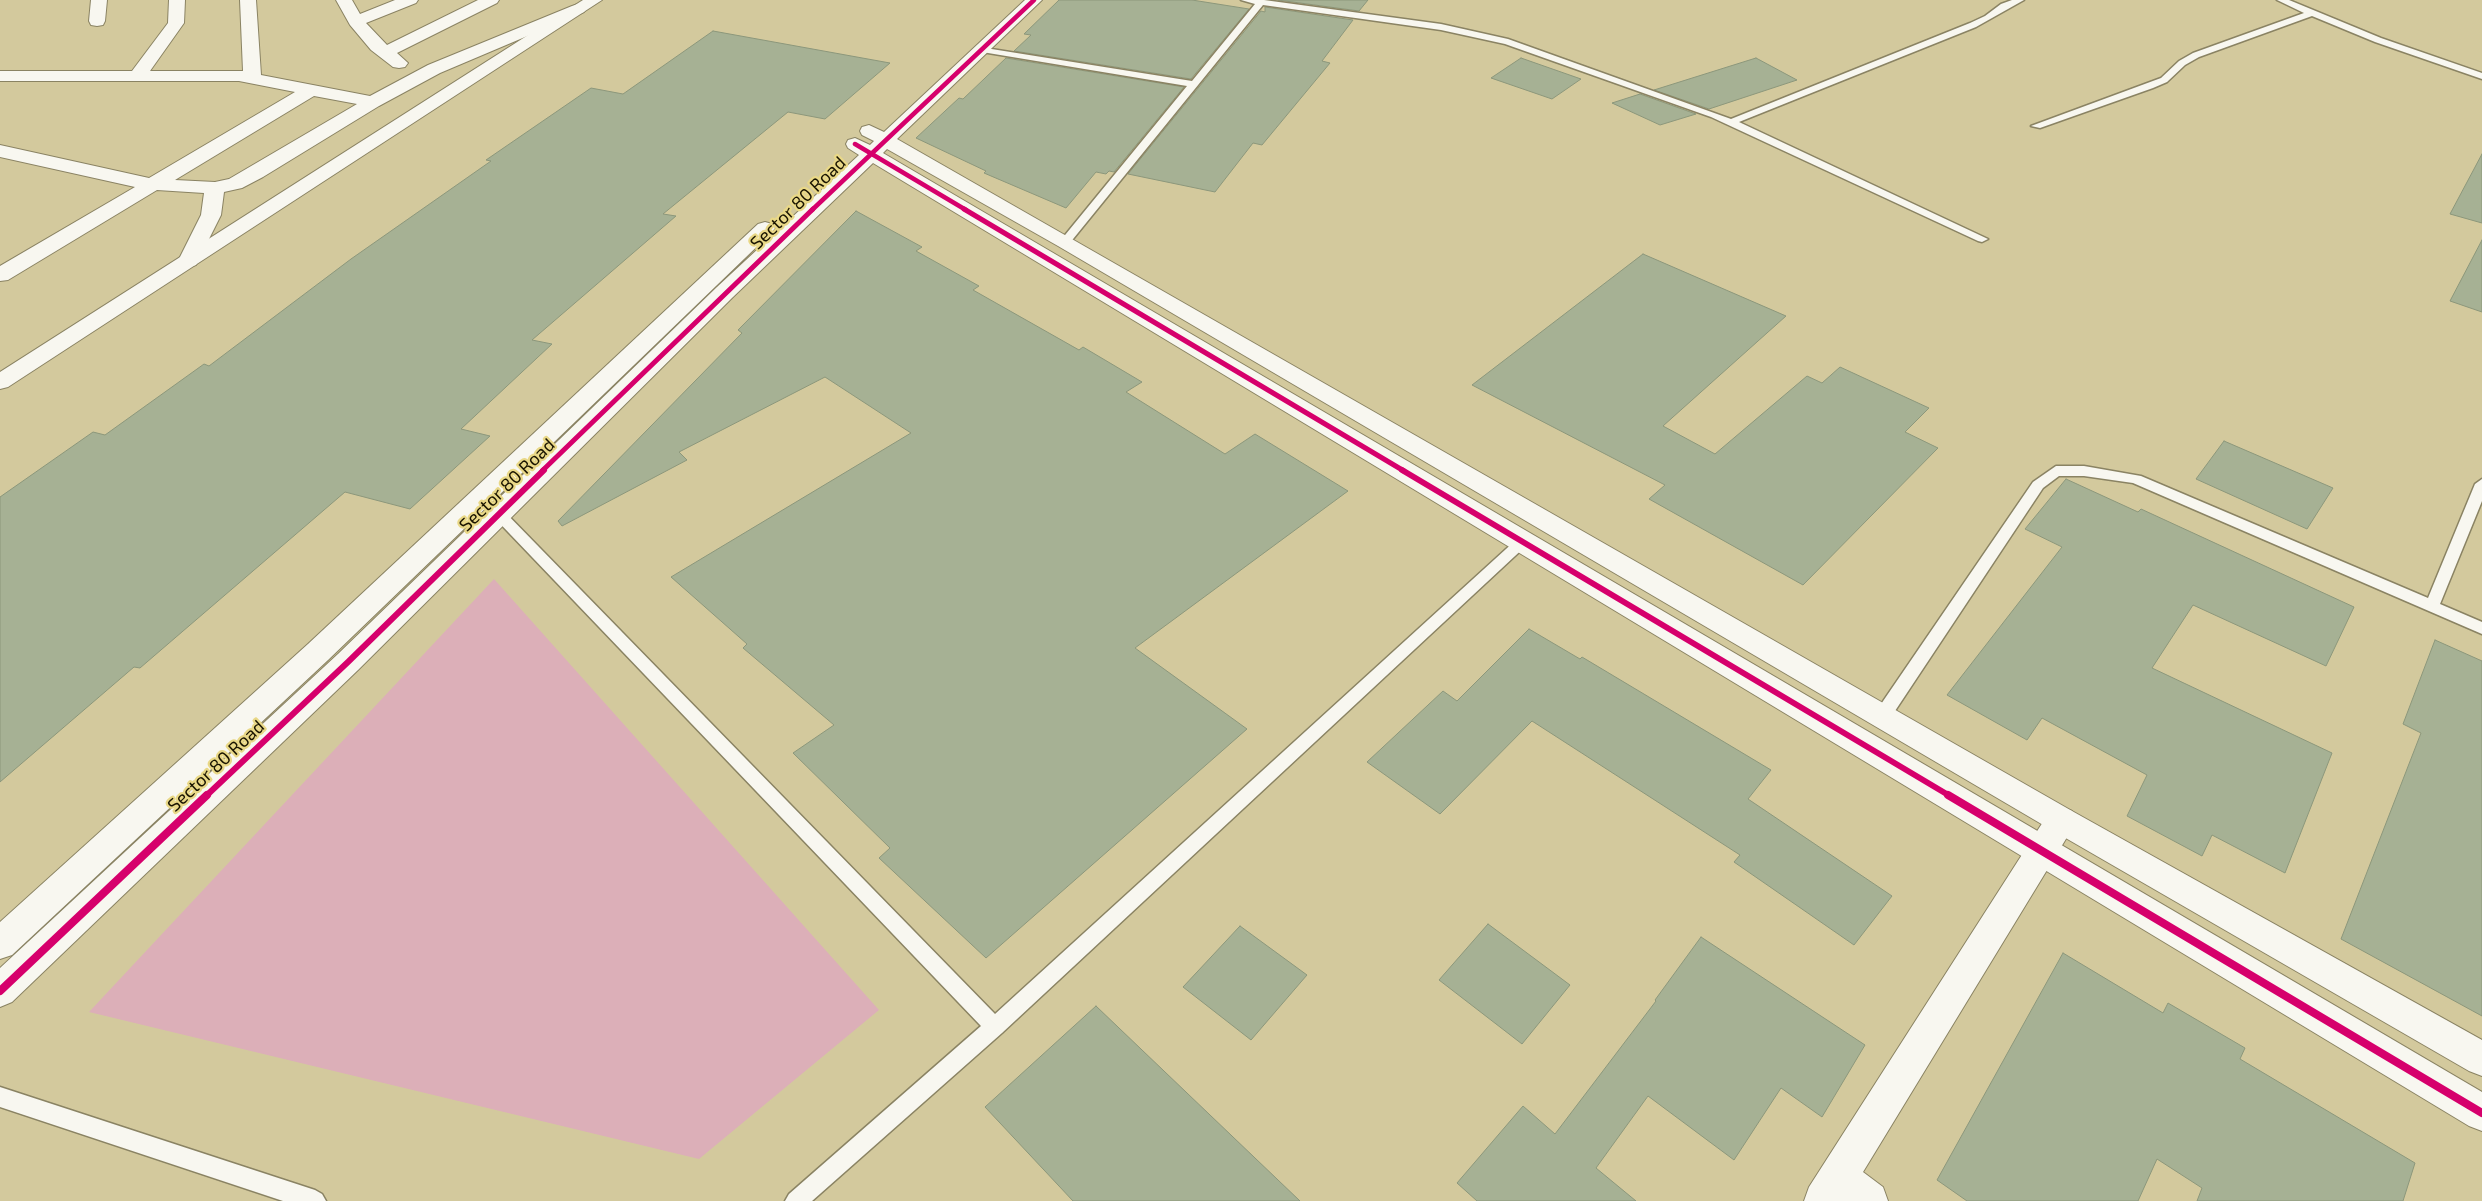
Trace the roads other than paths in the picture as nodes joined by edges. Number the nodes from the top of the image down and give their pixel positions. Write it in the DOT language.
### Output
graph roads {
  1 [pos="99,0"];
  2 [pos="177,0"];
  3 [pos="248,0"];
  4 [pos="344,0"];
  5 [pos="410,0"];
  6 [pos="491,0"];
  7 [pos="1011,0"];
  8 [pos="1034,0"];
  9 [pos="1245,0"];
  10 [pos="2020,0"];
  11 [pos="2281,0"];
  12 [pos="1261,2"];
  13 [pos="586,5"];
  14 [pos="2312,13"];
  15 [pos="97,21"];
  16 [pos="356,22"];
  17 [pos="982,49"];
  18 [pos="385,53"];
  19 [pos="423,75"];
  20 [pos="0,76"];
  21 [pos="38,76"];
  22 [pos="2482,76"];
  23 [pos="136,77"];
  24 [pos="252,78"];
  25 [pos="1194,84"];
  26 [pos="310,91"];
  27 [pos="8,92"];
  28 [pos="373,102"];
  29 [pos="1731,122"];
  30 [pos="2036,126"];
  31 [pos="870,142"];
  32 [pos="0,151"];
  33 [pos="150,184"];
  34 [pos="214,188"];
  35 [pos="1982,239"];
  36 [pos="1065,242"];
  37 [pos="189,260"];
  38 [pos="0,275"];
  39 [pos="0,382"];
  40 [pos="2482,484"];
  41 [pos="490,505"];
  42 [pos="1522,543"];
  43 [pos="2432,606"];
  44 [pos="2482,628"];
  45 [pos="1883,715"];
  46 [pos="2061,820"];
  47 [pos="2041,852"];
  48 [pos="0,944"];
  49 [pos="0,991"];
  50 [pos="996,1027"];
  51 [pos="2482,1059"];
  52 [pos="0,1097"];
  53 [pos="2482,1113"];
  54 [pos="1831,1189"];
  55 [pos="315,1201"];
  56 [pos="796,1201"];
  57 [pos="1869,1201"];
  1 -- 15 [label="street"];
  2 -- 23 [label="street"];
  3 -- 24 [label="street"];
  4 -- 16 [label="street"];
  5 -- 16 [label="street"];
  6 -- 18 [label="street"];
  7 -- 31 [label="street, Sector 80 Road"];
  8 -- 17 [label="street, Sector 80 Road"];
  9 -- 12 [label="lane"];
  10 -- 29 [label="lane"];
  11 -- 14 [label="lane"];
  12 -- 25 [label="lane"];
  12 -- 29 [label="lane"];
  13 -- 19 [label="street"];
  13 -- 37 [label="street"];
  14 -- 22 [label="lane"];
  14 -- 30 [label="lane"];
  16 -- 18 [label="street"];
  17 -- 25 [label="lane"];
  17 -- 31 [label="street, Sector 80 Road"];
  18 -- 19 [label="street"];
  19 -- 28 [label="street"];
  20 -- 21 [label="street"];
  21 -- 23 [label="street"];
  21 -- 27 [label="street"];
  23 -- 24 [label="street"];
  24 -- 26 [label="street"];
  25 -- 36 [label="lane"];
  26 -- 28 [label="street"];
  26 -- 33 [label="street"];
  28 -- 34 [label="street"];
  29 -- 35 [label="lane"];
  31 -- 36 [label="street"];
  31 -- 41 [label="street, Sector 80 Road"];
  31 -- 42 [label="street"];
  32 -- 33 [label="street"];
  33 -- 34 [label="street"];
  33 -- 38 [label="street"];
  34 -- 37 [label="street"];
  36 -- 45 [label="street"];
  37 -- 39 [label="street"];
  40 -- 43 [label="lane"];
  41 -- 48 [label="street, Sector 80 Road"];
  41 -- 49 [label="street, Sector 80 Road"];
  41 -- 50 [label="lane"];
  42 -- 47 [label="street"];
  42 -- 50 [label="lane"];
  43 -- 44 [label="lane"];
  43 -- 45 [label="lane"];
  45 -- 46 [label="street"];
  46 -- 47 [label="street"];
  46 -- 51 [label="street"];
  47 -- 53 [label="street"];
  47 -- 54 [label="street"];
  50 -- 56 [label="lane"];
  52 -- 55 [label="lane"];
  54 -- 57 [label="street"];
}
